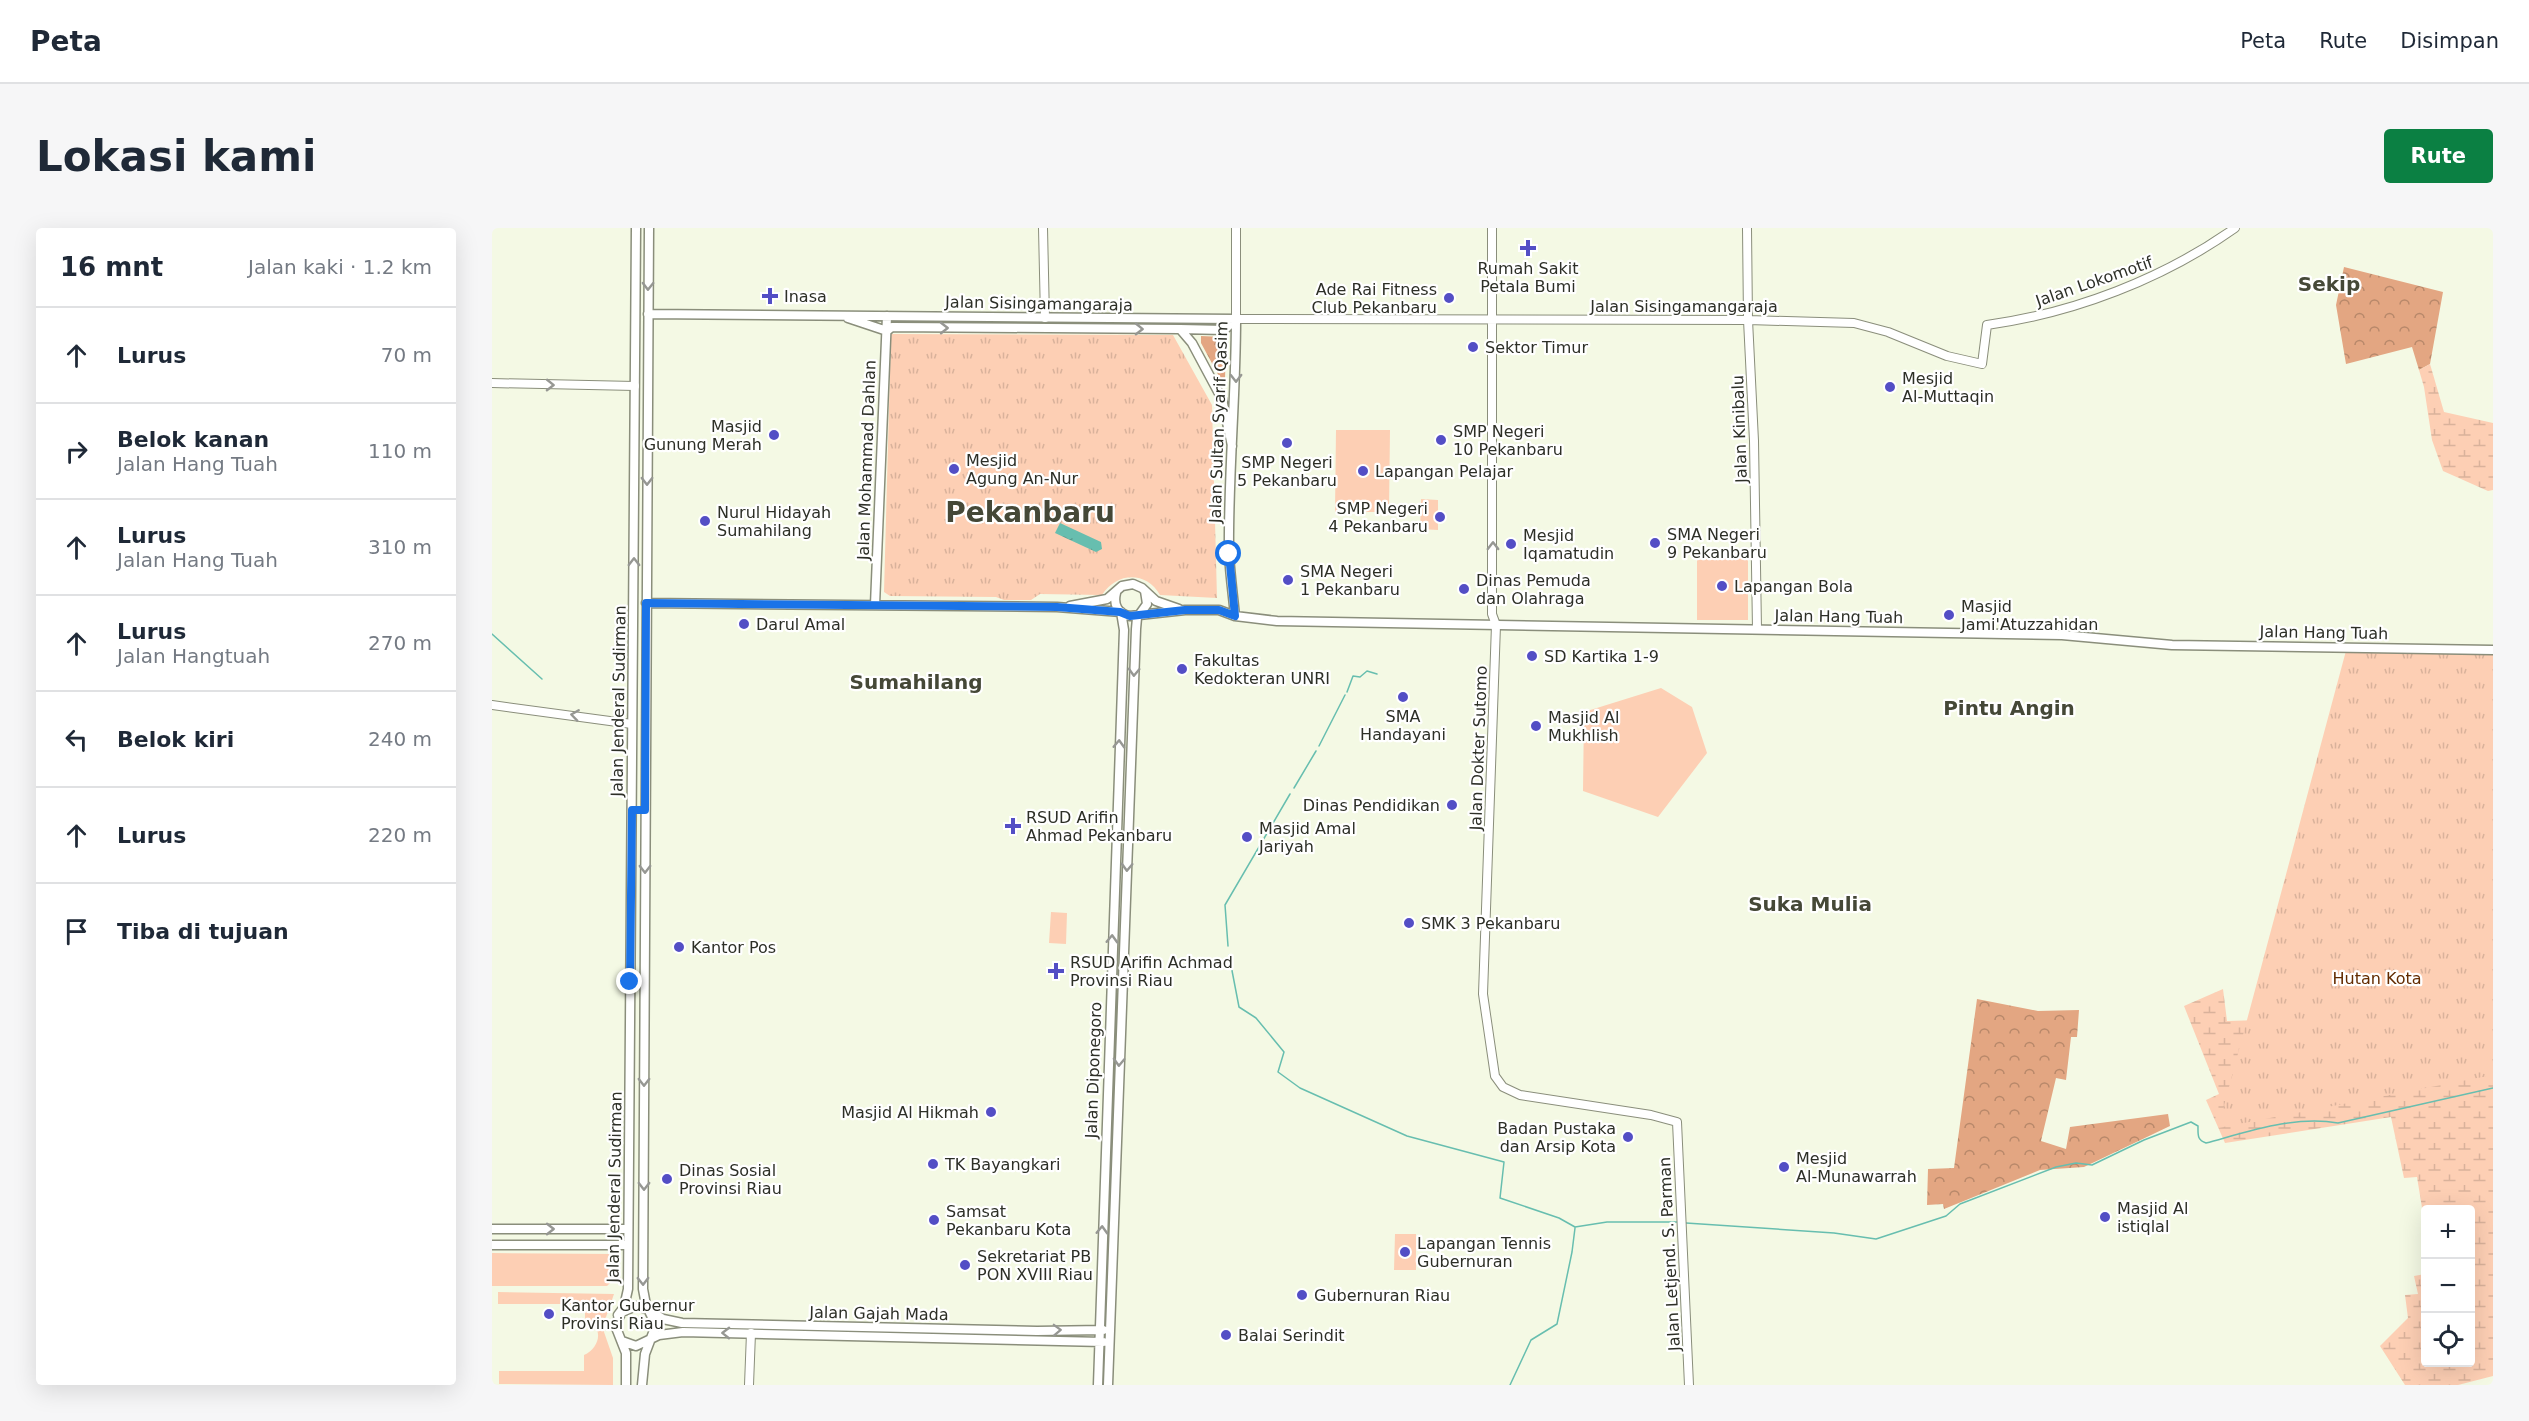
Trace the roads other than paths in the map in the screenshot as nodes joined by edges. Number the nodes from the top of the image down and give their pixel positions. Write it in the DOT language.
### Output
graph roads {
  1 [pos="636,228"];
  2 [pos="649,228"];
  3 [pos="1043,228"];
  4 [pos="1236,228"];
  5 [pos="1492,228"];
  6 [pos="1748,228"];
  7 [pos="2235,228"];
  8 [pos="648,314"];
  9 [pos="842,316"];
  10 [pos="887,316"];
  11 [pos="1045,318"];
  12 [pos="1236,319"];
  13 [pos="1492,320"];
  14 [pos="1748,320"];
  15 [pos="1062,328"];
  16 [pos="1180,329"];
  17 [pos="886,331"];
  18 [pos="1982,364"];
  19 [pos="492,383"];
  20 [pos="635,386"];
  21 [pos="1232,446"];
  22 [pos="1145,591"];
  23 [pos="1116,593"];
  24 [pos="646,603"];
  25 [pos="875,604"];
  26 [pos="1057,607"];
  27 [pos="1185,610"];
  28 [pos="1120,612"];
  29 [pos="1139,614"];
  30 [pos="1235,616"];
  31 [pos="1496,625"];
  32 [pos="1757,629"];
  33 [pos="2493,650"];
  34 [pos="492,705"];
  35 [pos="633,724"];
  36 [pos="632,810"];
  37 [pos="645,810"];
  38 [pos="1677,1122"];
  39 [pos="629,1128"];
  40 [pos="644,1128"];
  41 [pos="492,1229"];
  42 [pos="609,1229"];
  43 [pos="628,1229"];
  44 [pos="492,1245"];
  45 [pos="608,1245"];
  46 [pos="628,1245"];
  47 [pos="650,1312"];
  48 [pos="618,1315"];
  49 [pos="782,1330"];
  50 [pos="1100,1330"];
  51 [pos="1110,1330"];
  52 [pos="856,1331"];
  53 [pos="751,1334"];
  54 [pos="652,1338"];
  55 [pos="620,1339"];
  56 [pos="1104,1342"];
  57 [pos="626,1385"];
  58 [pos="642,1385"];
  59 [pos="749,1385"];
  60 [pos="1098,1385"];
  61 [pos="1108,1385"];
  62 [pos="1689,1385"];
  1 -- 20 [label="main road, Jalan Jenderal Sudirman"];
  2 -- 8 [label="main road, Jalan Jenderal Sudirman, one-way"];
  3 -- 11 [label="main road"];
  4 -- 12 [label="main road, Jalan Sultan Syarif Qasim"];
  5 -- 13 [label="main road, Jalan Dokter Sutomo"];
  6 -- 14 [label="main road, Jalan Kinibalu"];
  7 -- 18 [label="main road, Jalan Lokomotif"];
  8 -- 9 [label="main road, Jalan Sisingamangaraja"];
  8 -- 24 [label="main road, Jalan Jenderal Sudirman, one-way"];
  9 -- 10 [label="main road, Jalan Sisingamangaraja"];
  9 -- 17 [label="main road, Jalan Sisingamangaraja"];
  10 -- 11 [label="main road, Jalan Sisingamangaraja"];
  10 -- 17 [label="main road, Jalan Mohammad Dahlan"];
  11 -- 12 [label="main road, Jalan Sisingamangaraja"];
  11 -- 15 [label="main road"];
  12 -- 13 [label="main road, Jalan Sisingamangaraja"];
  12 -- 16 [label="main road, Jalan Sisingamangaraja"];
  12 -- 21 [label="main road, Jalan Sultan Syarif Qasim, one-way"];
  13 -- 14 [label="main road, Jalan Sisingamangaraja"];
  31 -- 13 [label="main road, Jalan Dokter Sutomo, one-way"];
  14 -- 18 [label="main road, Jalan Sisingamangaraja"];
  14 -- 32 [label="main road, Jalan Kinibalu"];
  15 -- 16 [label="main road, Jalan Sisingamangaraja, one-way"];
  17 -- 15 [label="main road, Jalan Sisingamangaraja, one-way"];
  16 -- 21 [label="main road"];
  17 -- 25 [label="main road, Jalan Mohammad Dahlan"];
  19 -- 20 [label="main road, one-way"];
  35 -- 20 [label="main road, Jalan Jenderal Sudirman, one-way"];
  21 -- 30 [label="main road, Jalan Sultan Syarif Qasim"];
  22 -- 23 [label="main road"];
  22 -- 27 [label="main road, Jalan Hang Tuah"];
  22 -- 29 [label="main road"];
  23 -- 26 [label="main road"];
  23 -- 28 [label="main road"];
  24 -- 25 [label="main road"];
  24 -- 37 [label="main road, Jalan Jenderal Sudirman"];
  25 -- 26 [label="main road"];
  26 -- 28 [label="main road"];
  27 -- 29 [label="main road, Jalan Hang Tuah"];
  27 -- 30 [label="main road, Jalan Hang Tuah"];
  28 -- 29 [label="main road"];
  50 -- 28 [label="main road, Jalan Diponegoro, one-way"];
  29 -- 51 [label="main road, Jalan Diponegoro, one-way"];
  30 -- 31 [label="main road, Jalan Hang Tuah"];
  31 -- 32 [label="main road, Jalan Hang Tuah"];
  31 -- 38 [label="main road, Jalan Dokter Sutomo"];
  32 -- 33 [label="main road, Jalan Hang Tuah"];
  35 -- 34 [label="main road, one-way"];
  35 -- 36 [label="main road, Jalan Jenderal Sudirman"];
  36 -- 37 [label="main road"];
  36 -- 39 [label="main road, Jalan Jenderal Sudirman"];
  37 -- 40 [label="main road, Jalan Jenderal Sudirman, one-way"];
  38 -- 62 [label="main road, Jalan Letjend. S. Parman"];
  39 -- 40 [label="main road"];
  39 -- 43 [label="main road, Jalan Jenderal Sudirman"];
  40 -- 47 [label="main road, Jalan Jenderal Sudirman, one-way"];
  41 -- 42 [label="main road, one-way"];
  42 -- 43 [label="main road"];
  42 -- 45 [label="main road"];
  43 -- 46 [label="main road, Jalan Jenderal Sudirman"];
  44 -- 45 [label="main road"];
  45 -- 46 [label="main road"];
  46 -- 48 [label="main road, Jalan Jenderal Sudirman"];
  47 -- 48 [label="main road"];
  47 -- 49 [label="main road, Jalan Gajah Mada"];
  47 -- 54 [label="main road"];
  48 -- 55 [label="main road"];
  49 -- 52 [label="main road, Jalan Gajah Mada"];
  49 -- 53 [label="main road, Jalan Gajah Mada"];
  50 -- 51 [label="main road, Jalan Gajah Mada"];
  52 -- 50 [label="main road, Jalan Gajah Mada, one-way"];
  50 -- 56 [label="main road, Jalan Diponegoro"];
  51 -- 56 [label="main road, Jalan Diponegoro"];
  52 -- 56 [label="main road, Jalan Gajah Mada"];
  53 -- 54 [label="main road, Jalan Gajah Mada, one-way"];
  53 -- 59 [label="main road"];
  54 -- 55 [label="main road"];
  54 -- 58 [label="main road"];
  55 -- 57 [label="main road"];
  56 -- 60 [label="main road, Jalan Diponegoro"];
  56 -- 61 [label="main road, Jalan Diponegoro"];
}
